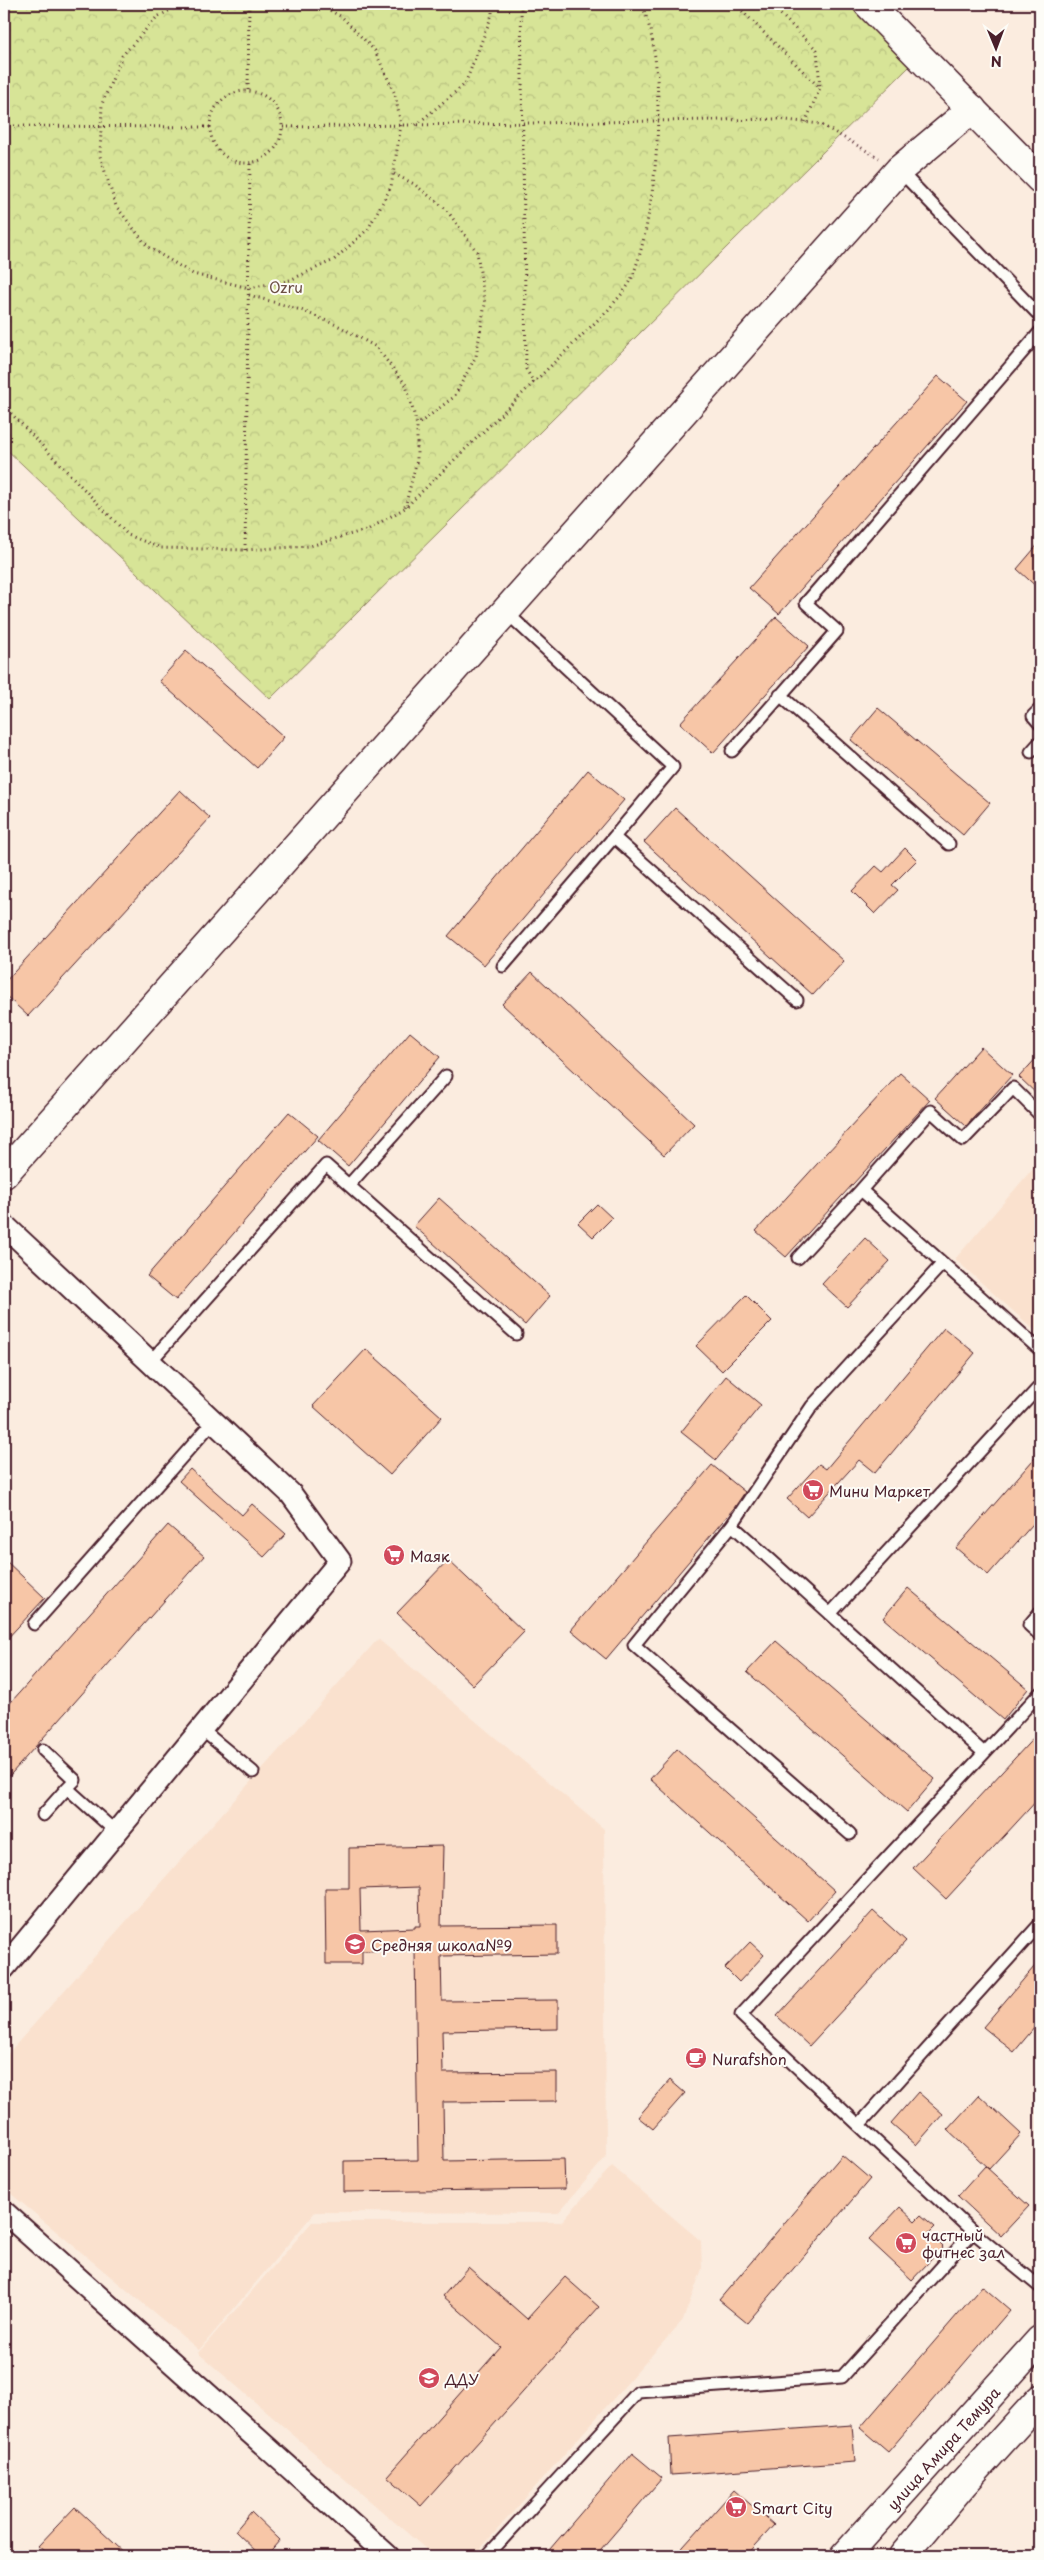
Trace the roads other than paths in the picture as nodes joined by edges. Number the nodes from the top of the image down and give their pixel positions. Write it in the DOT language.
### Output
graph roads {
  1 [pos="868,4"];
  2 [pos="972,110"];
  3 [pos="899,170"];
  4 [pos="1040,180"];
  5 [pos="1040,316"];
  6 [pos="1040,332"];
  7 [pos="505,611"];
  8 [pos="780,695"];
  9 [pos="1040,709"];
  10 [pos="1040,724"];
  11 [pos="1040,742"];
  12 [pos="732,751"];
  13 [pos="1031,752"];
  14 [pos="614,837"];
  15 [pos="949,844"];
  16 [pos="503,966"];
  17 [pos="797,1000"];
  18 [pos="446,1076"];
  19 [pos="1040,1115"];
  20 [pos="4,1174"];
  21 [pos="349,1185"];
  22 [pos="861,1190"];
  23 [pos="4,1225"];
  24 [pos="798,1258"];
  25 [pos="942,1263"];
  26 [pos="516,1334"];
  27 [pos="1040,1350"];
  28 [pos="150,1362"];
  29 [pos="1040,1386"];
  30 [pos="213,1422"];
  31 [pos="732,1525"];
  32 [pos="1040,1612"];
  33 [pos="830,1614"];
  34 [pos="34,1624"];
  35 [pos="1040,1635"];
  36 [pos="1040,1693"];
  37 [pos="201,1729"];
  38 [pos="43,1750"];
  39 [pos="984,1753"];
  40 [pos="253,1772"];
  41 [pos="67,1788"];
  42 [pos="43,1815"];
  43 [pos="116,1832"];
  44 [pos="850,1834"];
  45 [pos="1040,1924"];
  46 [pos="4,1968"];
  47 [pos="859,2125"];
  48 [pos="4,2212"];
  49 [pos="973,2232"];
  50 [pos="1040,2287"];
  51 [pos="1040,2340"];
  52 [pos="1040,2399"];
  53 [pos="388,2556"];
  54 [pos="488,2556"];
  55 [pos="845,2556"];
  56 [pos="903,2556"];
  1 -- 2 [label="main road"];
  2 -- 3 [label="main road"];
  2 -- 4 [label="main road"];
  3 -- 5 [label="lane"];
  3 -- 7 [label="main road"];
  6 -- 8 [label="lane"];
  7 -- 14 [label="lane"];
  7 -- 20 [label="main road"];
  8 -- 12 [label="lane"];
  8 -- 15 [label="lane"];
  9 -- 10 [label="lane"];
  11 -- 13 [label="lane"];
  14 -- 16 [label="lane"];
  14 -- 17 [label="lane"];
  18 -- 21 [label="lane"];
  19 -- 22 [label="lane"];
  21 -- 26 [label="lane"];
  21 -- 28 [label="lane"];
  22 -- 24 [label="lane"];
  22 -- 25 [label="lane"];
  23 -- 28 [label="street"];
  25 -- 27 [label="lane"];
  25 -- 31 [label="lane"];
  28 -- 30 [label="street"];
  29 -- 33 [label="lane"];
  30 -- 34 [label="lane"];
  30 -- 37 [label="street"];
  31 -- 33 [label="lane"];
  31 -- 44 [label="lane"];
  32 -- 35 [label="lane"];
  33 -- 39 [label="lane"];
  36 -- 39 [label="lane"];
  37 -- 40 [label="lane"];
  37 -- 43 [label="street"];
  38 -- 41 [label="lane"];
  39 -- 47 [label="lane"];
  41 -- 42 [label="lane"];
  41 -- 43 [label="lane"];
  43 -- 46 [label="street"];
  45 -- 47 [label="lane"];
  47 -- 49 [label="lane"];
  48 -- 53 [label="street"];
  49 -- 50 [label="lane"];
  49 -- 54 [label="lane"];
  51 -- 55 [label="main road, улица Амира Темура"];
  52 -- 56 [label="main road"];
}
